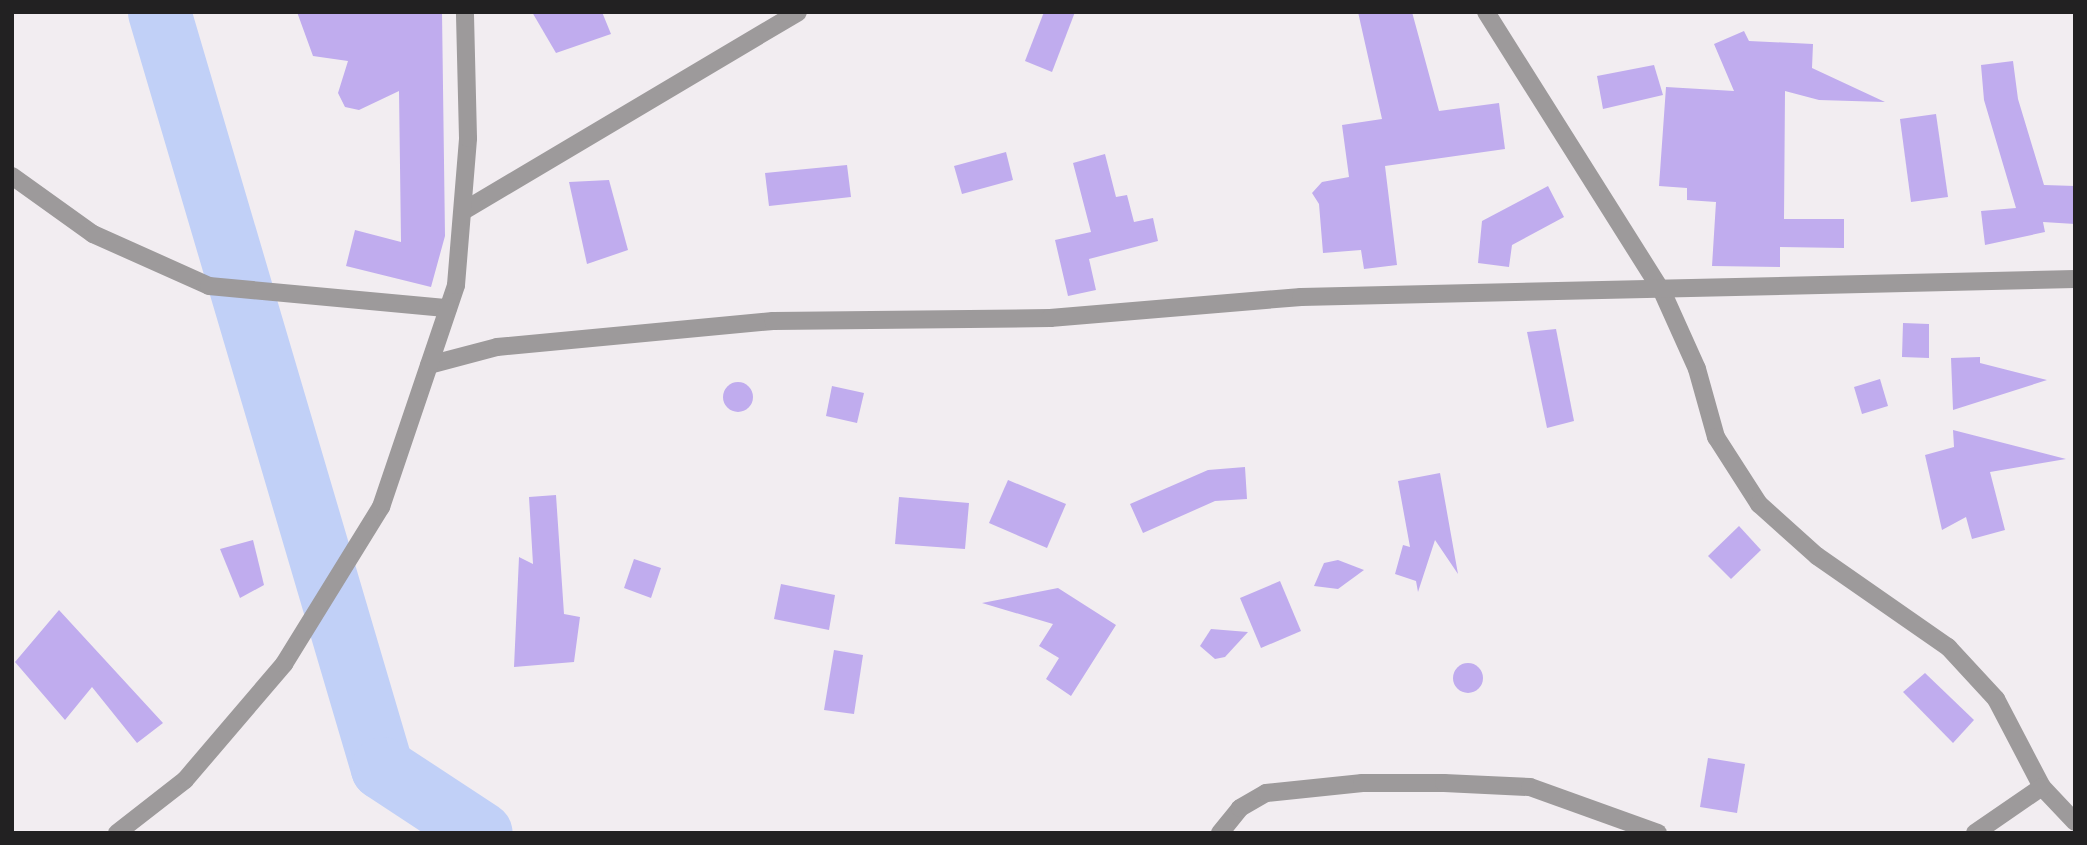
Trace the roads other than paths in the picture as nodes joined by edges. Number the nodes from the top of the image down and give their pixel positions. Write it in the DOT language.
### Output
graph roads {
  1 [pos="465,12"];
  2 [pos="798,12"];
  3 [pos="1486,12"];
  4 [pos="12,176"];
  5 [pos="465,210"];
  6 [pos="2075,279"];
  7 [pos="1662,291"];
  8 [pos="448,308"];
  9 [pos="429,365"];
  10 [pos="2042,788"];
  11 [pos="2075,822"];
  12 [pos="117,833"];
  13 [pos="1220,833"];
  14 [pos="1658,833"];
  15 [pos="1975,833"];
  1 -- 5 [label="street"];
  2 -- 5 [label="street"];
  3 -- 7 [label="street"];
  4 -- 8 [label="street"];
  5 -- 8 [label="street"];
  6 -- 7 [label="street"];
  7 -- 9 [label="street"];
  7 -- 10 [label="street"];
  8 -- 9 [label="street"];
  9 -- 12 [label="street"];
  10 -- 11 [label="street"];
  10 -- 15 [label="street"];
  13 -- 14 [label="street"];
}
